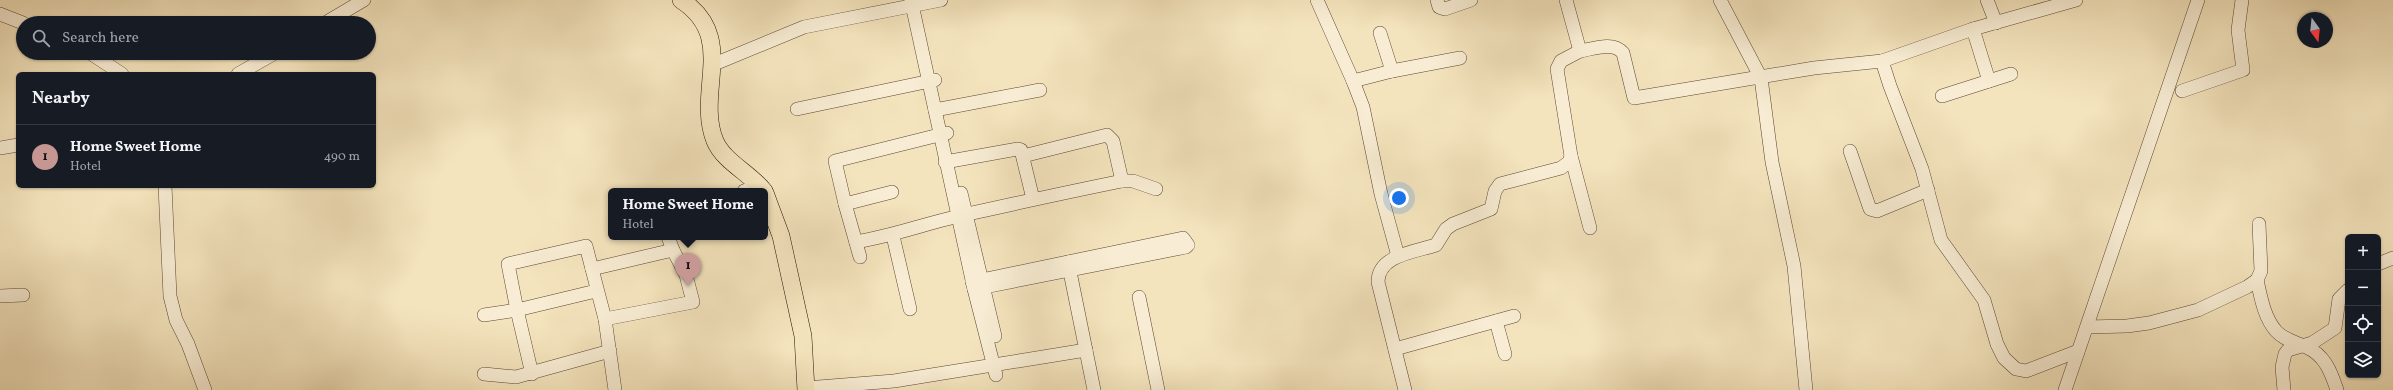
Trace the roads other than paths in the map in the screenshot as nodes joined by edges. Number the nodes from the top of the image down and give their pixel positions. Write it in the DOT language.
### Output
graph roads {
  1 [pos="364,0"];
  2 [pos="681,0"];
  3 [pos="900,0"];
  4 [pos="941,0"];
  5 [pos="1317,0"];
  6 [pos="1437,0"];
  7 [pos="1472,0"];
  8 [pos="1566,0"];
  9 [pos="1720,0"];
  10 [pos="1987,0"];
  11 [pos="2076,0"];
  12 [pos="2198,0"];
  13 [pos="2242,0"];
  14 [pos="915,2"];
  15 [pos="0,14"];
  16 [pos="337,16"];
  17 [pos="16,20"];
  18 [pos="1996,23"];
  19 [pos="804,27"];
  20 [pos="1973,29"];
  21 [pos="1380,33"];
  22 [pos="1580,51"];
  23 [pos="1460,58"];
  24 [pos="101,60"];
  25 [pos="263,60"];
  26 [pos="1882,61"];
  27 [pos="712,65"];
  28 [pos="1392,71"];
  29 [pos="119,72"];
  30 [pos="242,72"];
  31 [pos="2011,74"];
  32 [pos="1761,78"];
  33 [pos="932,81"];
  34 [pos="1353,81"];
  35 [pos="1988,81"];
  36 [pos="1040,90"];
  37 [pos="2182,91"];
  38 [pos="1942,96"];
  39 [pos="797,109"];
  40 [pos="938,110"];
  41 [pos="943,134"];
  42 [pos="16,145"];
  43 [pos="0,148"];
  44 [pos="1850,150"];
  45 [pos="1023,156"];
  46 [pos="1571,156"];
  47 [pos="949,161"];
  48 [pos="1122,181"];
  49 [pos="165,188"];
  50 [pos="756,188"];
  51 [pos="1156,189"];
  52 [pos="1928,190"];
  53 [pos="892,192"];
  54 [pos="1033,199"];
  55 [pos="845,204"];
  56 [pos="768,210"];
  57 [pos="962,216"];
  58 [pos="2259,224"];
  59 [pos="1590,228"];
  60 [pos="893,236"];
  61 [pos="669,240"];
  62 [pos="856,242"];
  63 [pos="673,250"];
  64 [pos="860,256"];
  65 [pos="1398,256"];
  66 [pos="2393,258"];
  67 [pos="2381,263"];
  68 [pos="1065,267"];
  69 [pos="592,269"];
  70 [pos="2257,280"];
  71 [pos="978,285"];
  72 [pos="596,291"];
  73 [pos="2345,293"];
  74 [pos="23,295"];
  75 [pos="0,296"];
  76 [pos="1139,297"];
  77 [pos="910,309"];
  78 [pos="517,310"];
  79 [pos="484,314"];
  80 [pos="1514,316"];
  81 [pos="605,319"];
  82 [pos="1496,321"];
  83 [pos="2087,327"];
  84 [pos="2303,346"];
  85 [pos="1396,349"];
  86 [pos="610,351"];
  87 [pos="2078,351"];
  88 [pos="1504,354"];
  89 [pos="1083,355"];
  90 [pos="998,370"];
  91 [pos="484,374"];
  92 [pos="532,374"];
  93 [pos="894,385"];
  94 [pos="806,389"];
  95 [pos="205,390"];
  96 [pos="615,390"];
  97 [pos="879,390"];
  98 [pos="1087,390"];
  99 [pos="1094,390"];
  100 [pos="1158,390"];
  101 [pos="1405,390"];
  102 [pos="1806,390"];
  103 [pos="2066,390"];
  104 [pos="2284,390"];
  105 [pos="2337,390"];
  1 -- 16 [label="street"];
  2 -- 27 [label="main road"];
  3 -- 19 [label="street"];
  4 -- 14 [label="street"];
  5 -- 34 [label="street"];
  6 -- 7 [label="street"];
  8 -- 22 [label="street"];
  9 -- 32 [label="street"];
  10 -- 18 [label="street"];
  11 -- 18 [label="street"];
  12 -- 83 [label="street"];
  13 -- 37 [label="street"];
  14 -- 19 [label="street"];
  14 -- 33 [label="street"];
  15 -- 17 [label="street"];
  18 -- 20 [label="street"];
  19 -- 27 [label="street"];
  20 -- 26 [label="street"];
  20 -- 35 [label="street"];
  21 -- 28 [label="street"];
  22 -- 32 [label="street"];
  22 -- 46 [label="street"];
  23 -- 28 [label="street"];
  24 -- 29 [label="street"];
  25 -- 30 [label="street"];
  26 -- 32 [label="street"];
  26 -- 52 [label="street"];
  27 -- 50 [label="main road"];
  28 -- 34 [label="street"];
  31 -- 35 [label="street"];
  32 -- 102 [label="street"];
  33 -- 39 [label="street"];
  33 -- 40 [label="street"];
  34 -- 65 [label="street"];
  35 -- 38 [label="street"];
  36 -- 40 [label="street"];
  40 -- 41 [label="street"];
  41 -- 47 [label="street"];
  41 -- 55 [label="street"];
  42 -- 43 [label="street"];
  44 -- 52 [label="street"];
  45 -- 47 [label="street"];
  45 -- 48 [label="street"];
  45 -- 54 [label="street"];
  46 -- 59 [label="street"];
  46 -- 65 [label="street"];
  47 -- 57 [label="street"];
  48 -- 51 [label="street"];
  48 -- 54 [label="street"];
  49 -- 95 [label="street"];
  52 -- 87 [label="street"];
  53 -- 55 [label="street"];
  54 -- 57 [label="street"];
  55 -- 62 [label="street"];
  56 -- 94 [label="main road"];
  57 -- 60 [label="street"];
  57 -- 71 [label="street"];
  58 -- 70 [label="street"];
  60 -- 62 [label="street"];
  60 -- 77 [label="street"];
  61 -- 63 [label="street"];
  62 -- 64 [label="street"];
  63 -- 69 [label="street"];
  63 -- 81 [label="street"];
  65 -- 85 [label="street"];
  66 -- 67 [label="street"];
  68 -- 68 [label="street"];
  68 -- 71 [label="street"];
  68 -- 89 [label="street"];
  69 -- 72 [label="street"];
  69 -- 78 [label="street"];
  70 -- 83 [label="street"];
  70 -- 84 [label="street"];
  71 -- 90 [label="street"];
  72 -- 78 [label="street"];
  72 -- 81 [label="street"];
  73 -- 84 [label="street"];
  74 -- 75 [label="street"];
  76 -- 100 [label="street"];
  78 -- 79 [label="street"];
  78 -- 92 [label="street"];
  80 -- 82 [label="street"];
  81 -- 86 [label="street"];
  82 -- 85 [label="street"];
  82 -- 88 [label="street"];
  83 -- 87 [label="street"];
  84 -- 104 [label="street"];
  84 -- 105 [label="street"];
  85 -- 101 [label="street"];
  86 -- 92 [label="street"];
  86 -- 96 [label="street"];
  87 -- 103 [label="street"];
  89 -- 90 [label="street"];
  89 -- 98 [label="street"];
  89 -- 99 [label="street"];
  90 -- 93 [label="street"];
  91 -- 92 [label="street"];
  93 -- 94 [label="street"];
  93 -- 97 [label="street"];
}
